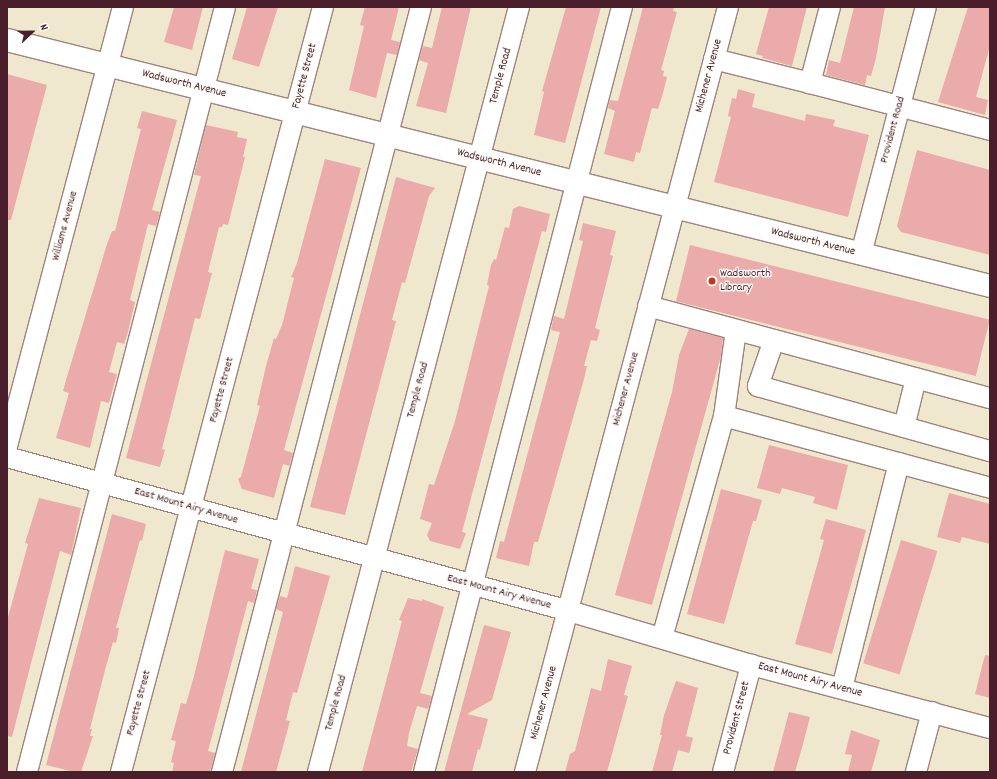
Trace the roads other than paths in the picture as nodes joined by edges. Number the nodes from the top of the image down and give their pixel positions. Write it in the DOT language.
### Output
graph roads {
  1 [pos="123,7"];
  2 [pos="225,7"];
  3 [pos="323,7"];
  4 [pos="421,7"];
  5 [pos="519,7"];
  6 [pos="622,7"];
  7 [pos="728,7"];
  8 [pos="830,7"];
  9 [pos="926,7"];
  10 [pos="7,40"];
  11 [pos="714,59"];
  12 [pos="108,66"];
  13 [pos="810,83"];
  14 [pos="204,89"];
  15 [pos="899,105"];
  16 [pos="295,112"];
  17 [pos="990,130"];
  18 [pos="387,135"];
  19 [pos="480,158"];
  20 [pos="576,182"];
  21 [pos="674,208"];
  22 [pos="861,254"];
  23 [pos="990,286"];
  24 [pos="648,306"];
  25 [pos="736,330"];
  26 [pos="774,340"];
  27 [pos="916,378"];
  28 [pos="990,398"];
  29 [pos="724,416"];
  30 [pos="904,427"];
  31 [pos="7,446"];
  32 [pos="990,451"];
  33 [pos="7,457"];
  34 [pos="899,463"];
  35 [pos="102,483"];
  36 [pos="990,488"];
  37 [pos="191,507"];
  38 [pos="285,533"];
  39 [pos="375,557"];
  40 [pos="474,585"];
  41 [pos="569,611"];
  42 [pos="662,638"];
  43 [pos="751,665"];
  44 [pos="842,688"];
  45 [pos="932,712"];
  46 [pos="990,728"];
  47 [pos="27,772"];
  48 [pos="121,772"];
  49 [pos="222,772"];
  50 [pos="318,772"];
  51 [pos="424,772"];
  52 [pos="525,772"];
  53 [pos="723,772"];
  54 [pos="916,772"];
  1 -- 12 [label="street, Williams Avenue"];
  2 -- 14 [label="street"];
  3 -- 16 [label="street, Fayette Street"];
  4 -- 18 [label="street"];
  5 -- 19 [label="street, Temple Road"];
  6 -- 20 [label="street"];
  7 -- 11 [label="street, Michener Avenue"];
  8 -- 13 [label="street"];
  9 -- 15 [label="street, Provident Road"];
  10 -- 12 [label="main road, Wadsworth Avenue"];
  11 -- 13 [label="street"];
  11 -- 21 [label="street, Michener Avenue"];
  12 -- 14 [label="main road, Wadsworth Avenue"];
  12 -- 31 [label="street, Williams Avenue"];
  13 -- 15 [label="street"];
  14 -- 16 [label="main road, Wadsworth Avenue"];
  14 -- 35 [label="street"];
  15 -- 17 [label="street"];
  15 -- 22 [label="street, Provident Road"];
  16 -- 18 [label="main road, Wadsworth Avenue"];
  16 -- 37 [label="street, Fayette Street"];
  18 -- 19 [label="main road, Wadsworth Avenue"];
  18 -- 38 [label="street"];
  19 -- 20 [label="main road, Wadsworth Avenue"];
  19 -- 39 [label="street, Temple Road"];
  20 -- 21 [label="main road, Wadsworth Avenue"];
  20 -- 40 [label="street"];
  21 -- 22 [label="main road, Wadsworth Avenue"];
  21 -- 24 [label="street, Michener Avenue"];
  22 -- 23 [label="main road, Wadsworth Avenue"];
  24 -- 25 [label="street"];
  24 -- 41 [label="street, Michener Avenue"];
  25 -- 26 [label="street"];
  25 -- 29 [label="street"];
  26 -- 27 [label="street"];
  26 -- 30 [label="street"];
  27 -- 28 [label="street"];
  27 -- 30 [label="street"];
  29 -- 34 [label="street"];
  29 -- 42 [label="street"];
  30 -- 32 [label="street"];
  33 -- 35 [label="street, East Mount Airy Avenue"];
  34 -- 36 [label="street"];
  34 -- 44 [label="street"];
  35 -- 37 [label="street, East Mount Airy Avenue"];
  35 -- 47 [label="street"];
  37 -- 38 [label="street, East Mount Airy Avenue"];
  37 -- 48 [label="street, Fayette Street"];
  38 -- 39 [label="street, East Mount Airy Avenue"];
  38 -- 49 [label="street"];
  39 -- 40 [label="street, East Mount Airy Avenue"];
  39 -- 50 [label="street, Temple Road"];
  40 -- 41 [label="street, East Mount Airy Avenue"];
  40 -- 51 [label="street"];
  41 -- 42 [label="street, East Mount Airy Avenue"];
  41 -- 52 [label="street, Michener Avenue"];
  42 -- 43 [label="street, East Mount Airy Avenue"];
  43 -- 44 [label="street, East Mount Airy Avenue"];
  43 -- 53 [label="street, Provident Street"];
  44 -- 45 [label="street, East Mount Airy Avenue"];
  45 -- 46 [label="street, East Mount Airy Avenue"];
  45 -- 54 [label="street"];
}
